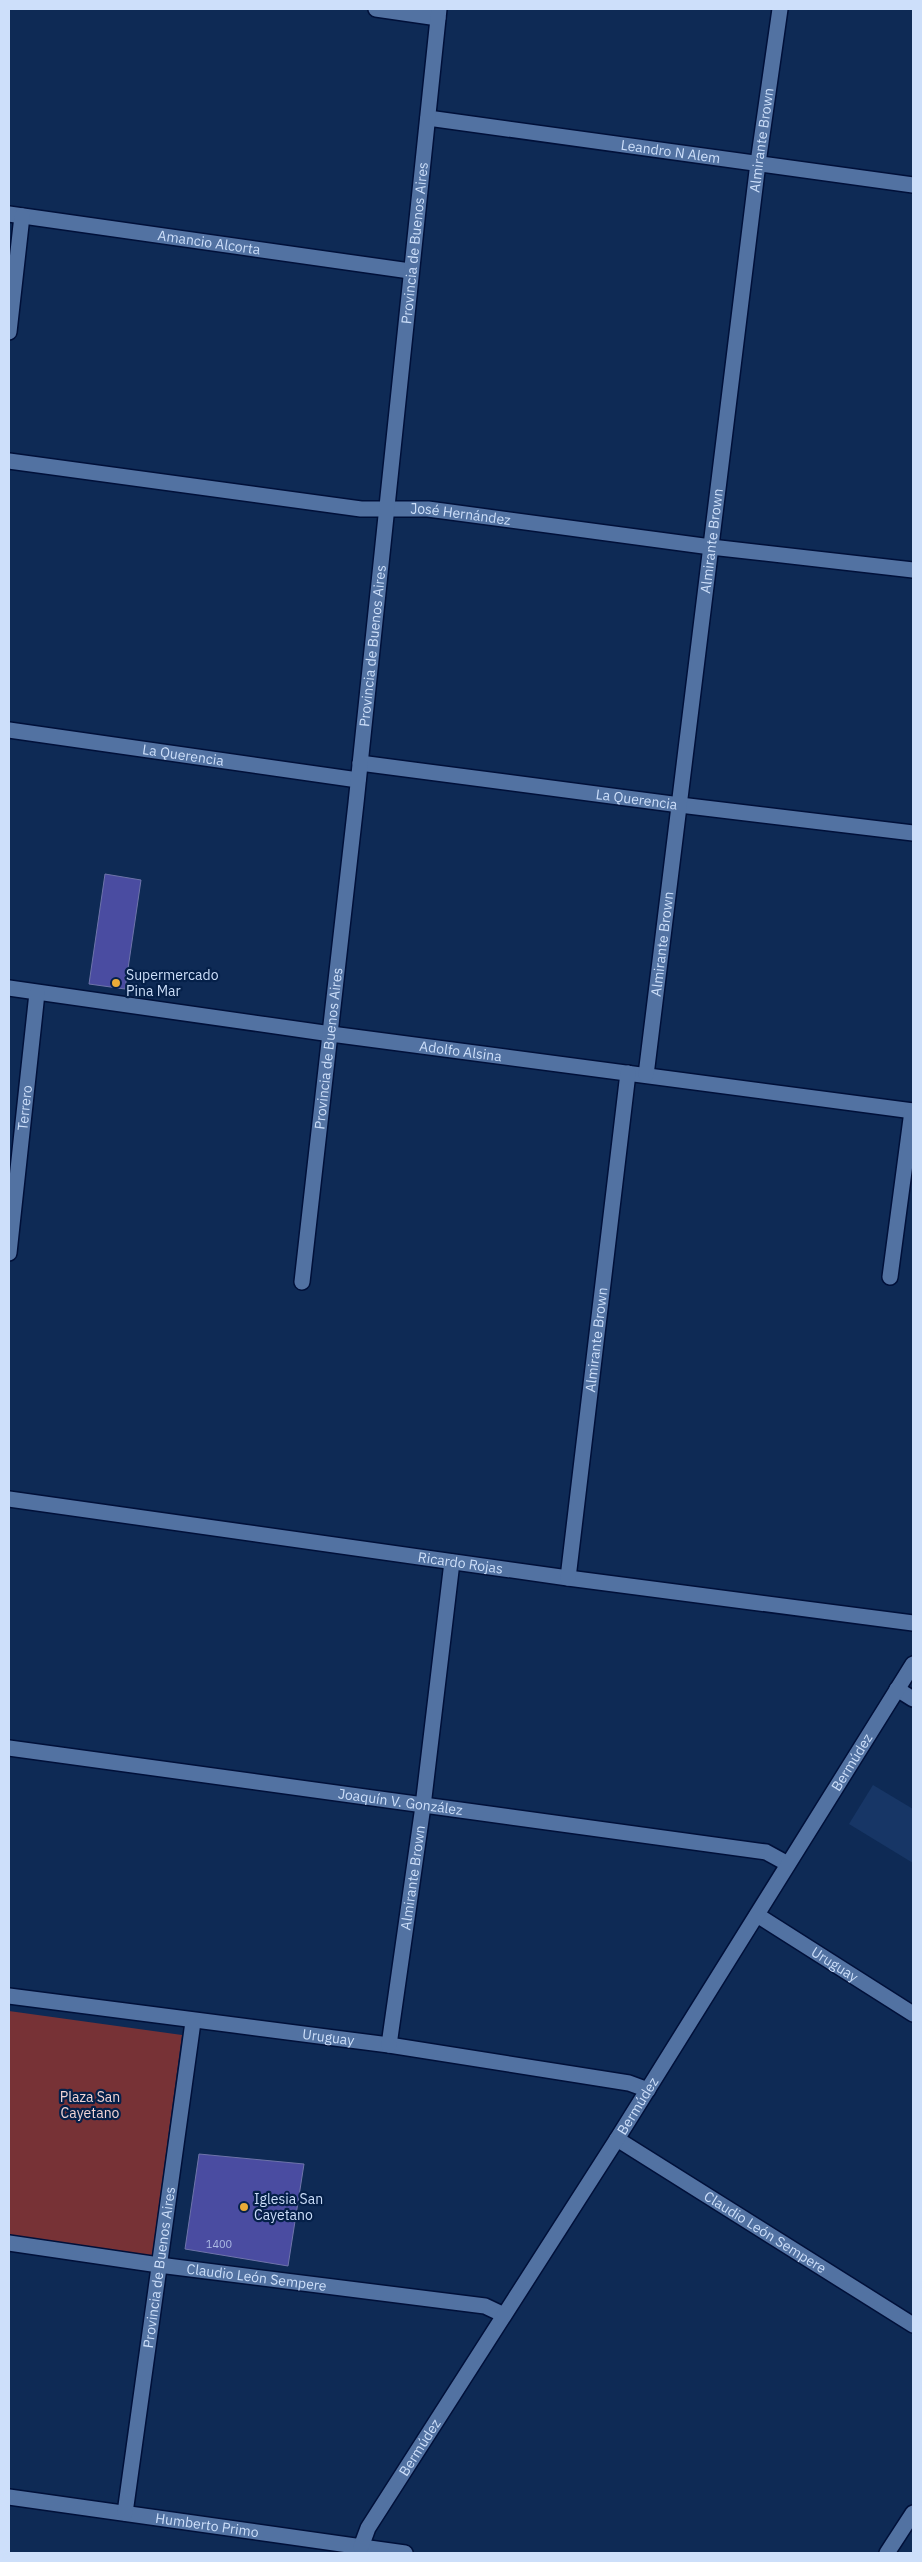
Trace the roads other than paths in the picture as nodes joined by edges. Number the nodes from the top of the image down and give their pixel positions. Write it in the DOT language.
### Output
graph roads {
  1 [pos="376,9"];
  2 [pos="780,9"];
  3 [pos="438,13"];
  4 [pos="428,118"];
  5 [pos="758,163"];
  6 [pos="913,185"];
  7 [pos="15,215"];
  8 [pos="410,271"];
  9 [pos="9,332"];
  10 [pos="9,461"];
  11 [pos="387,510"];
  12 [pos="711,547"];
  13 [pos="913,570"];
  14 [pos="9,730"];
  15 [pos="360,762"];
  16 [pos="358,780"];
  17 [pos="680,805"];
  18 [pos="913,833"];
  19 [pos="9,988"];
  20 [pos="37,993"];
  21 [pos="331,1034"];
  22 [pos="628,1072"];
  23 [pos="646,1075"];
  24 [pos="913,1111"];
  25 [pos="9,1248"];
  26 [pos="890,1277"];
  27 [pos="302,1282"];
  28 [pos="9,1500"];
  29 [pos="452,1562"];
  30 [pos="568,1578"];
  31 [pos="913,1623"];
  32 [pos="913,1664"];
  33 [pos="897,1689"];
  34 [pos="913,1700"];
  35 [pos="9,1748"];
  36 [pos="422,1806"];
  37 [pos="788,1864"];
  38 [pos="757,1915"];
  39 [pos="9,1996"];
  40 [pos="913,2014"];
  41 [pos="193,2022"];
  42 [pos="390,2046"];
  43 [pos="648,2090"];
  44 [pos="618,2139"];
  45 [pos="9,2243"];
  46 [pos="159,2265"];
  47 [pos="504,2315"];
  48 [pos="913,2325"];
  49 [pos="9,2497"];
  50 [pos="126,2513"];
  51 [pos="913,2513"];
  52 [pos="321,2547"];
  53 [pos="361,2547"];
  54 [pos="404,2553"];
  55 [pos="887,2553"];
  1 -- 3 [label="street"];
  2 -- 5 [label="street, Almirante Brown"];
  3 -- 4 [label="street, Provincia de Buenos Aires"];
  4 -- 5 [label="street, Leandro N Alem"];
  4 -- 8 [label="street, Provincia de Buenos Aires"];
  5 -- 6 [label="street, Leandro N Alem"];
  5 -- 12 [label="street, Almirante Brown"];
  7 -- 8 [label="street, Amancio Alcorta"];
  7 -- 9 [label="street"];
  8 -- 11 [label="street, Provincia de Buenos Aires"];
  10 -- 11 [label="street, José Hernández"];
  11 -- 12 [label="street, José Hernández"];
  11 -- 15 [label="street, Provincia de Buenos Aires"];
  12 -- 13 [label="street, José Hernández"];
  12 -- 17 [label="street, Almirante Brown"];
  14 -- 16 [label="street, La Querencia"];
  15 -- 16 [label="street, Provincia de Buenos Aires"];
  15 -- 17 [label="street, La Querencia"];
  16 -- 21 [label="street, Provincia de Buenos Aires"];
  17 -- 18 [label="street, La Querencia"];
  17 -- 23 [label="street, Almirante Brown"];
  19 -- 20 [label="street, Adolfo Alsina"];
  20 -- 21 [label="street, Adolfo Alsina"];
  20 -- 25 [label="street, Terrero"];
  21 -- 22 [label="street, Adolfo Alsina"];
  21 -- 27 [label="street, Provincia de Buenos Aires"];
  22 -- 23 [label="street, Adolfo Alsina"];
  22 -- 30 [label="street, Almirante Brown"];
  23 -- 24 [label="street, Adolfo Alsina"];
  24 -- 26 [label="street"];
  28 -- 29 [label="street, Ricardo Rojas"];
  29 -- 30 [label="street, Ricardo Rojas"];
  29 -- 36 [label="street, Almirante Brown"];
  30 -- 31 [label="street, Ricardo Rojas"];
  32 -- 33 [label="street, Bermúdez"];
  33 -- 34 [label="street"];
  33 -- 37 [label="street, Bermúdez"];
  35 -- 36 [label="street, Joaquín V. González"];
  36 -- 37 [label="street, Joaquín V. González"];
  36 -- 42 [label="street, Almirante Brown"];
  37 -- 38 [label="street, Bermúdez"];
  38 -- 40 [label="street, Uruguay"];
  38 -- 43 [label="street, Bermúdez"];
  39 -- 41 [label="street, Uruguay"];
  41 -- 42 [label="street, Uruguay"];
  41 -- 46 [label="street, Provincia de Buenos Aires"];
  42 -- 43 [label="street, Uruguay"];
  43 -- 44 [label="street, Bermúdez"];
  44 -- 47 [label="street, Bermúdez"];
  44 -- 48 [label="street, Claudio León Sempere"];
  45 -- 46 [label="street, Claudio León Sempere"];
  46 -- 47 [label="street, Claudio León Sempere"];
  46 -- 50 [label="street, Provincia de Buenos Aires"];
  47 -- 53 [label="street, Bermúdez"];
  49 -- 50 [label="street, Humberto Primo"];
  50 -- 52 [label="street, Humberto Primo"];
  51 -- 55 [label="street"];
  52 -- 53 [label="street, Humberto Primo"];
  53 -- 54 [label="street, Humberto Primo"];
}
